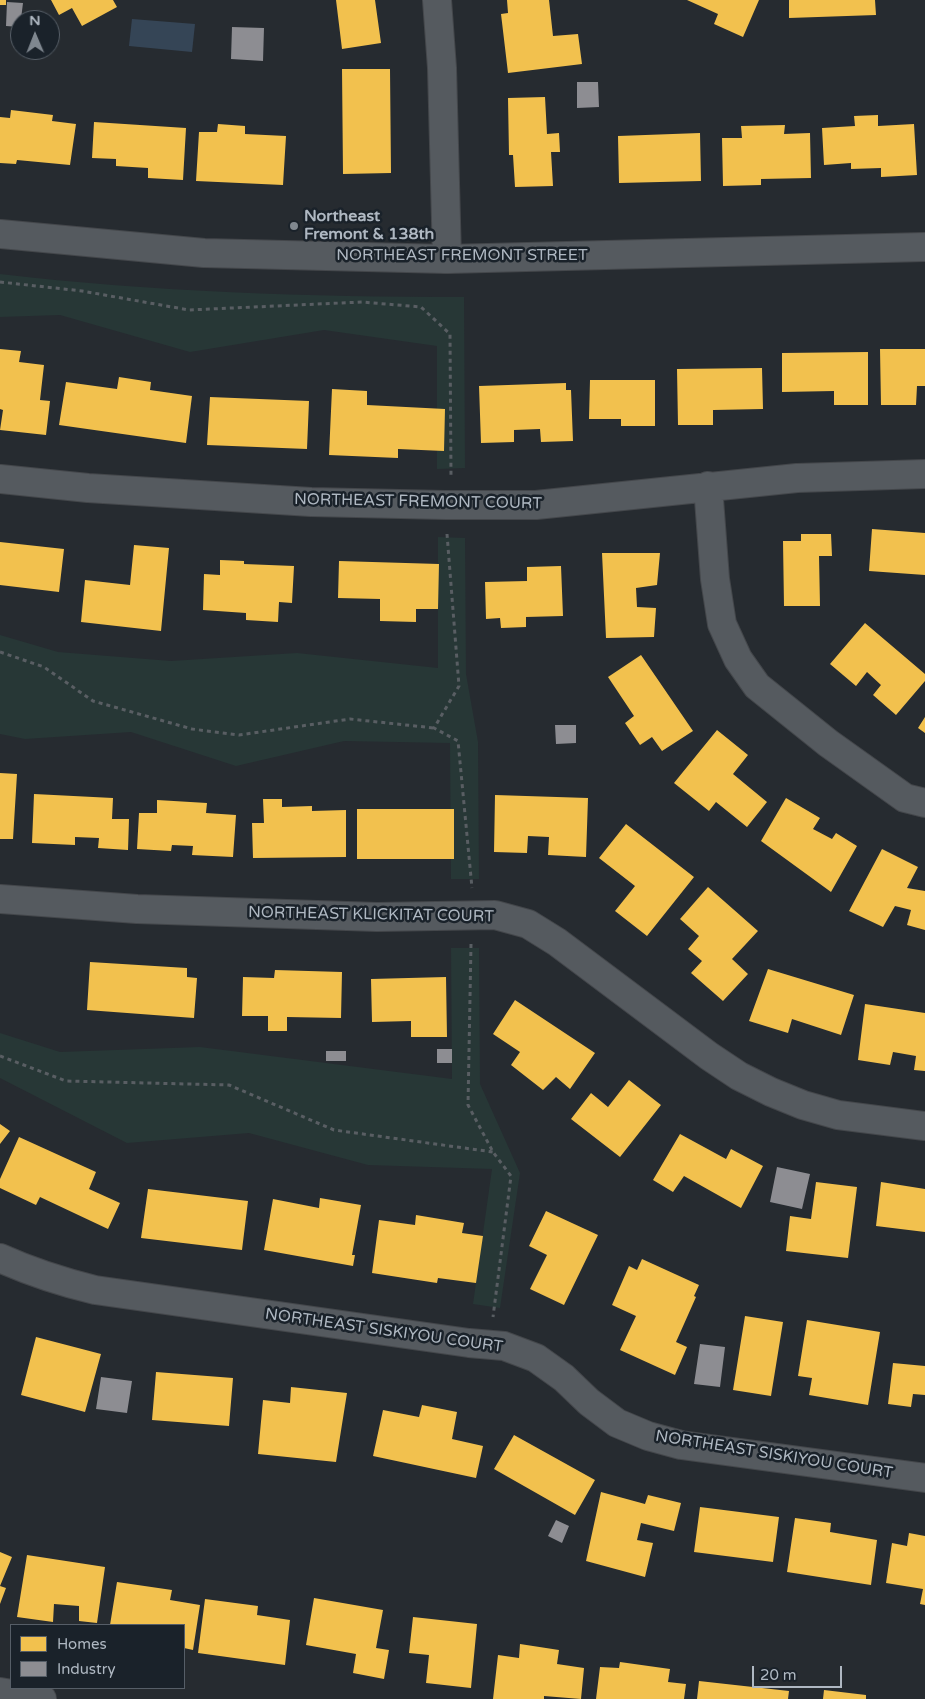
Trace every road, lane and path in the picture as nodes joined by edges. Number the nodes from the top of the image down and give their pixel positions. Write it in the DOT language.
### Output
graph roads {
  1 [pos="437,0"];
  2 [pos="0,234"];
  3 [pos="925,247"];
  4 [pos="447,259"];
  5 [pos="0,282"];
  6 [pos="925,474"];
  7 [pos="0,479"];
  8 [pos="708,486"];
  9 [pos="445,505"];
  10 [pos="0,652"];
  11 [pos="434,728"];
  12 [pos="925,803"];
  13 [pos="0,899"];
  14 [pos="472,916"];
  15 [pos="0,1056"];
  16 [pos="925,1126"];
  17 [pos="492,1152"];
  18 [pos="0,1258"];
  19 [pos="490,1345"];
  20 [pos="925,1478"];
  21 [pos="0,1692"];
  22 [pos="42,1699"];
  1 -- 4 [label="street"];
  2 -- 4 [label="street, NORTHEAST FREMONT STREET"];
  3 -- 4 [label="street, NORTHEAST FREMONT STREET"];
  5 -- 9 [label="path"];
  6 -- 8 [label="street, NORTHEAST FREMONT COURT"];
  7 -- 9 [label="street, NORTHEAST FREMONT COURT"];
  8 -- 9 [label="street, NORTHEAST FREMONT COURT"];
  8 -- 12 [label="street"];
  9 -- 11 [label="path"];
  10 -- 11 [label="path"];
  11 -- 14 [label="path"];
  13 -- 14 [label="street, NORTHEAST KLICKITAT COURT"];
  14 -- 16 [label="street, NORTHEAST KLICKITAT COURT"];
  14 -- 17 [label="path"];
  15 -- 17 [label="path"];
  17 -- 19 [label="path"];
  18 -- 19 [label="street, NORTHEAST SISKIYOU COURT"];
  19 -- 20 [label="street, NORTHEAST SISKIYOU COURT"];
  21 -- 22 [label="street"];
}
